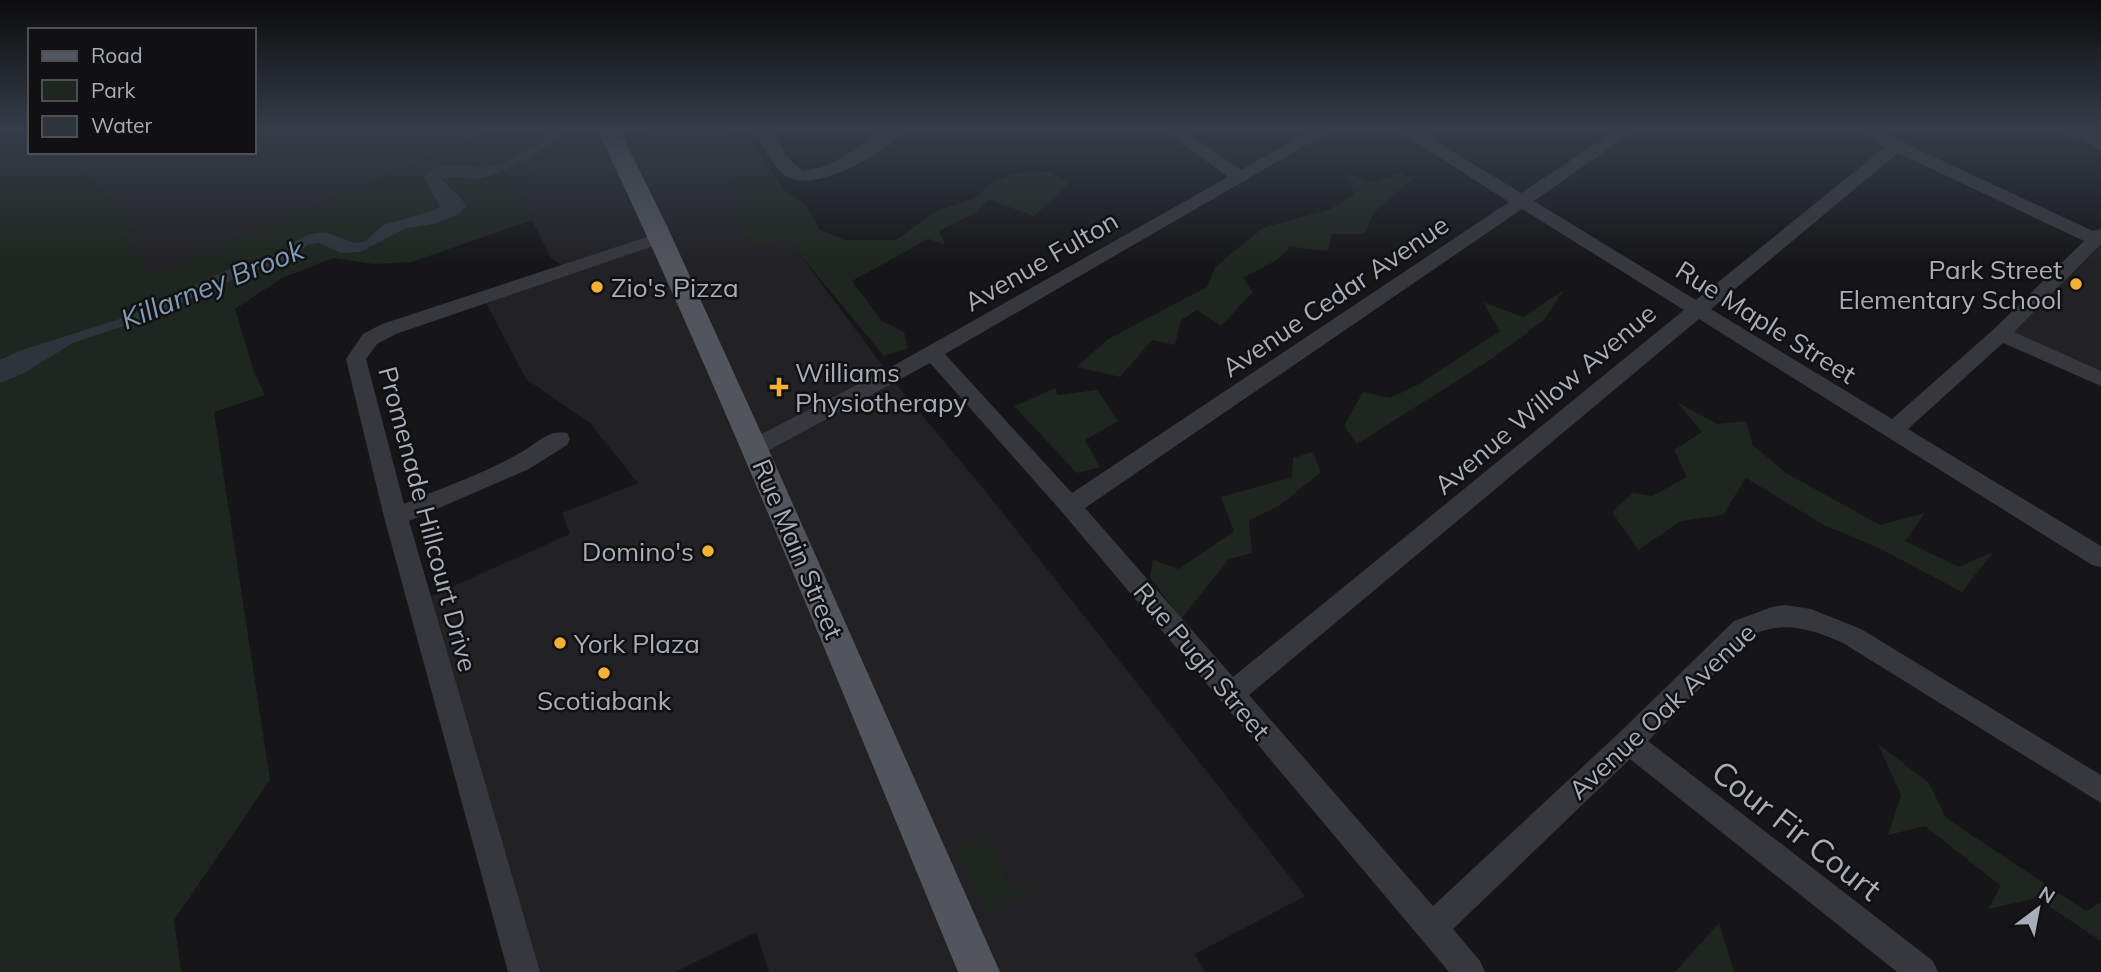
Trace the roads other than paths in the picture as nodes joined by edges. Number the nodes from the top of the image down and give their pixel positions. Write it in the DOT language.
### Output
graph roads {
  1 [pos="629,174"];
  2 [pos="798,174"];
  3 [pos="819,174"];
  4 [pos="1236,174"];
  5 [pos="1247,174"];
  6 [pos="1476,174"];
  7 [pos="1563,174"];
  8 [pos="1862,174"];
  9 [pos="1960,174"];
  10 [pos="1241,178"];
  11 [pos="1521,203"];
  12 [pos="2098,236"];
  13 [pos="659,238"];
  14 [pos="1697,310"];
  15 [pos="2001,334"];
  16 [pos="932,353"];
  17 [pos="891,376"];
  18 [pos="2101,379"];
  19 [pos="1893,430"];
  20 [pos="559,439"];
  21 [pos="754,448"];
  22 [pos="1070,506"];
  23 [pos="396,517"];
  24 [pos="2101,558"];
  25 [pos="1230,695"];
  26 [pos="1629,742"];
  27 [pos="2101,790"];
  28 [pos="1433,928"];
  29 [pos="524,972"];
  30 [pos="979,972"];
  31 [pos="1469,972"];
  32 [pos="1922,972"];
  1 -- 13 [label="main road, Rue Main Street"];
  2 -- 3 [label="street"];
  4 -- 10 [label="street"];
  5 -- 10 [label="street, Avenue Fulton"];
  6 -- 11 [label="street, Rue Maple Street"];
  7 -- 11 [label="street, Avenue Cedar Avenue"];
  8 -- 14 [label="street, Avenue Willow Avenue"];
  9 -- 12 [label="street"];
  10 -- 16 [label="street, Avenue Fulton"];
  11 -- 14 [label="street, Rue Maple Street"];
  11 -- 22 [label="street, Avenue Cedar Avenue"];
  12 -- 15 [label="street"];
  13 -- 21 [label="main road, Rue Main Street"];
  13 -- 23 [label="street, Promenade Hillcourt Drive"];
  14 -- 19 [label="street, Rue Maple Street"];
  14 -- 25 [label="street, Avenue Willow Avenue"];
  15 -- 18 [label="street"];
  15 -- 19 [label="street"];
  16 -- 17 [label="street, Avenue Fulton"];
  16 -- 22 [label="street, Rue Pugh Street"];
  17 -- 21 [label="street"];
  19 -- 24 [label="street, Rue Maple Street"];
  20 -- 23 [label="street"];
  21 -- 30 [label="main road, Rue Main Street"];
  22 -- 25 [label="street, Rue Pugh Street"];
  23 -- 29 [label="street, Promenade Hillcourt Drive"];
  25 -- 28 [label="street, Rue Pugh Street"];
  26 -- 27 [label="street, Avenue Oak Avenue"];
  26 -- 28 [label="street, Avenue Oak Avenue"];
  26 -- 32 [label="street, Cour Fir Court"];
  28 -- 31 [label="street, Rue Pugh Street"];
}
